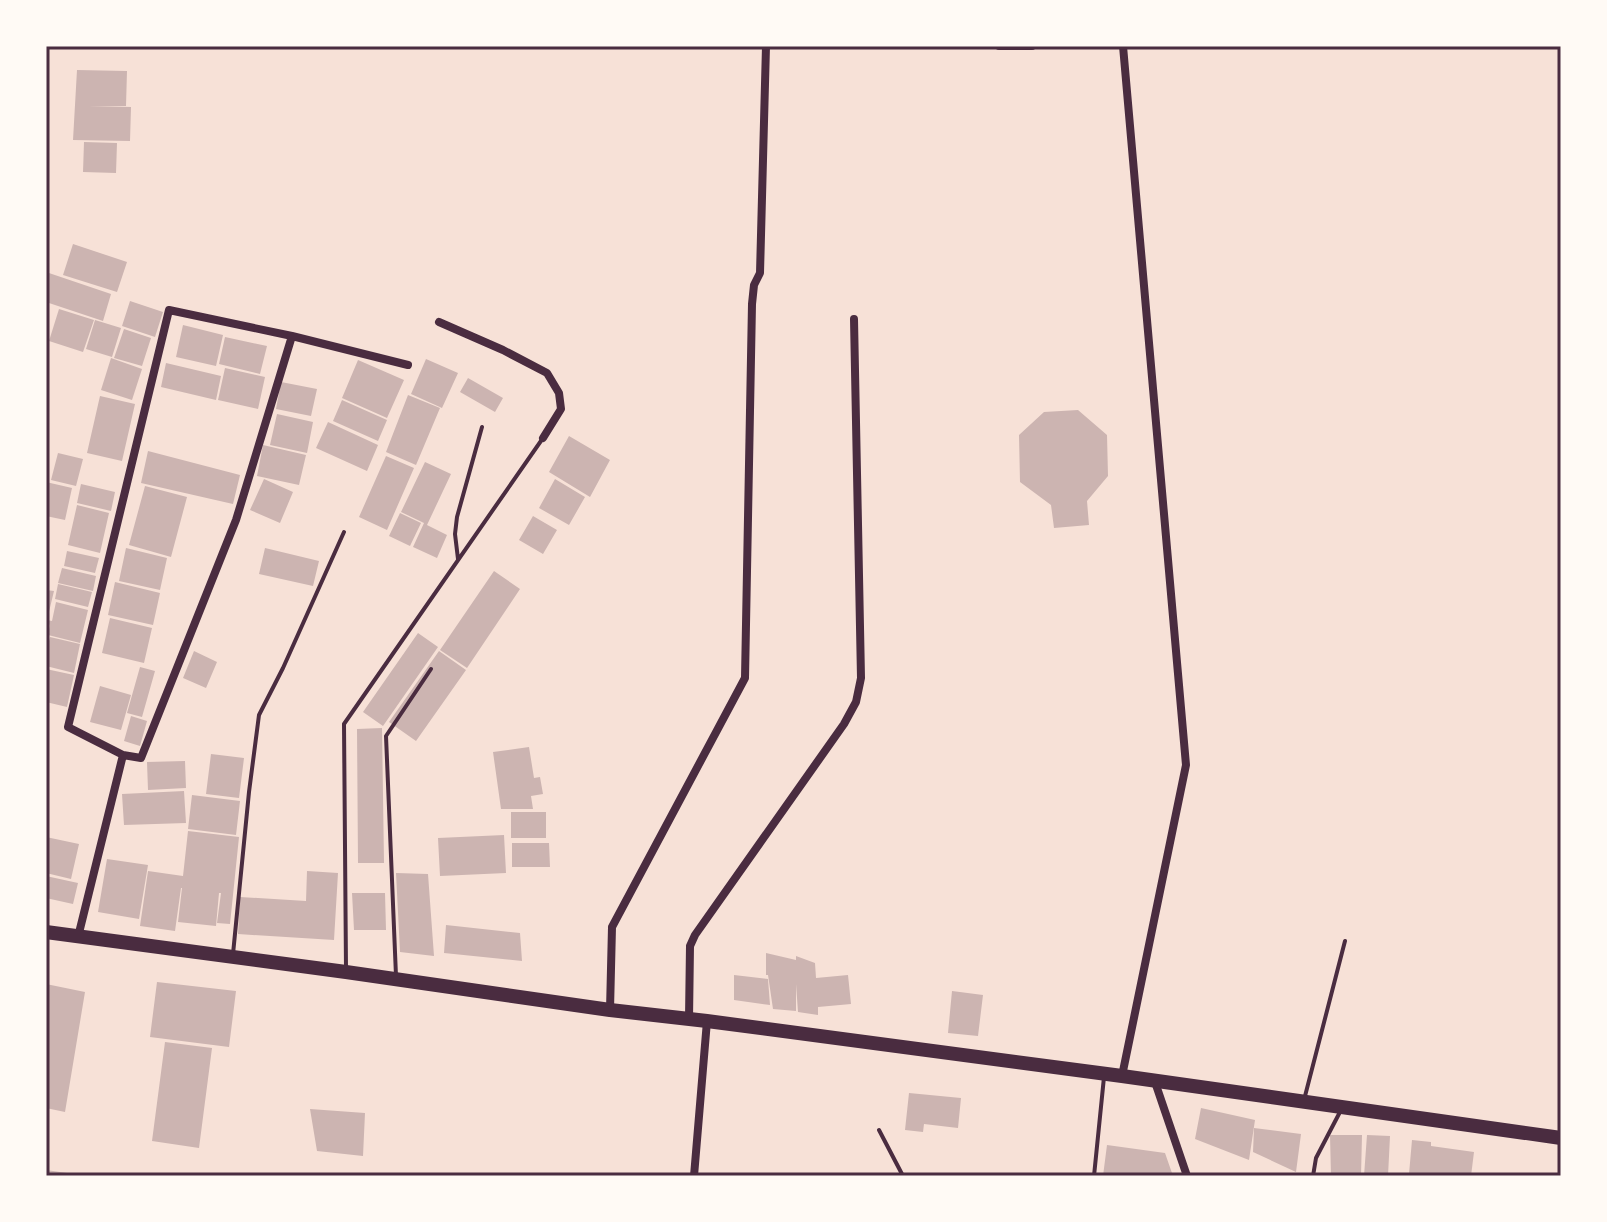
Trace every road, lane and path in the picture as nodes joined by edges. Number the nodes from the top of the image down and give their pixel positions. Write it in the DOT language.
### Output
graph roads {
  1 [pos="766,46"];
  2 [pos="999,46"];
  3 [pos="1032,46"];
  4 [pos="1123,46"];
  5 [pos="854,319"];
  6 [pos="439,322"];
  7 [pos="292,336"];
  8 [pos="408,365"];
  9 [pos="482,427"];
  10 [pos="543,438"];
  11 [pos="344,532"];
  12 [pos="459,561"];
  13 [pos="431,669"];
  14 [pos="123,755"];
  15 [pos="46,932"];
  16 [pos="78,937"];
  17 [pos="1345,941"];
  18 [pos="233,957"];
  19 [pos="346,972"];
  20 [pos="396,979"];
  21 [pos="610,1010"];
  22 [pos="689,1019"];
  23 [pos="707,1021"];
  24 [pos="1104,1074"];
  25 [pos="1122,1076"];
  26 [pos="1155,1082"];
  27 [pos="1304,1102"];
  28 [pos="1342,1108"];
  29 [pos="879,1130"];
  30 [pos="1561,1138"];
  31 [pos="694,1176"];
  32 [pos="903,1176"];
  33 [pos="1094,1176"];
  34 [pos="1187,1176"];
  35 [pos="1313,1176"];
  1 -- 21 [label="street"];
  2 -- 3 [label="street"];
  4 -- 25 [label="street"];
  5 -- 22 [label="street"];
  6 -- 10 [label="street"];
  7 -- 8 [label="street"];
  7 -- 14 [label="street"];
  7 -- 14 [label="street"];
  9 -- 12 [label="lane"];
  10 -- 12 [label="lane"];
  11 -- 18 [label="lane"];
  12 -- 19 [label="lane"];
  13 -- 20 [label="lane"];
  14 -- 16 [label="street"];
  15 -- 16 [label="highway"];
  16 -- 18 [label="highway"];
  17 -- 27 [label="lane"];
  18 -- 19 [label="highway"];
  19 -- 20 [label="highway"];
  20 -- 21 [label="highway"];
  21 -- 22 [label="highway"];
  22 -- 23 [label="highway"];
  23 -- 24 [label="highway"];
  23 -- 31 [label="street"];
  24 -- 25 [label="highway"];
  24 -- 33 [label="lane"];
  25 -- 26 [label="highway"];
  26 -- 27 [label="highway"];
  26 -- 34 [label="street"];
  27 -- 28 [label="highway"];
  28 -- 30 [label="highway"];
  28 -- 35 [label="lane"];
  29 -- 32 [label="lane"];
}
